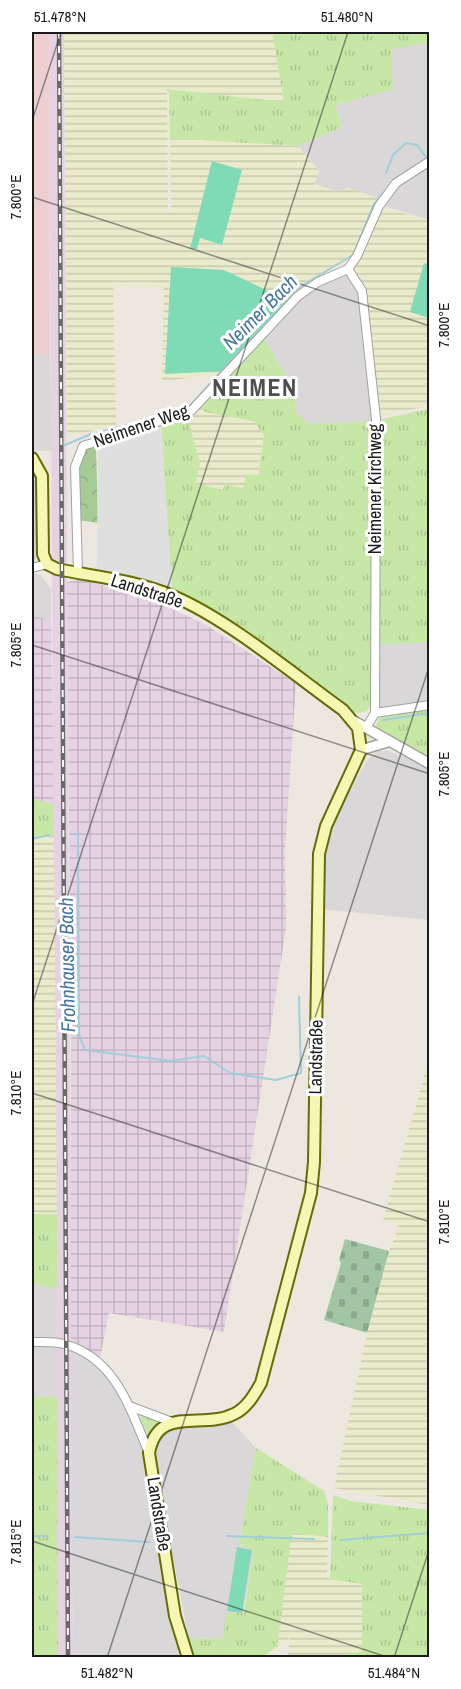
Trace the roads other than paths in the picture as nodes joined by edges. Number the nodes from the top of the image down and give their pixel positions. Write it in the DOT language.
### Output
graph roads {
  1 [pos="429,161"];
  2 [pos="348,268"];
  3 [pos="32,458"];
  4 [pos="32,567"];
  5 [pos="52,567"];
  6 [pos="78,572"];
  7 [pos="429,705"];
  8 [pos="375,713"];
  9 [pos="354,722"];
  10 [pos="366,728"];
  11 [pos="388,742"];
  12 [pos="361,750"];
  13 [pos="429,764"];
  14 [pos="32,1342"];
  15 [pos="132,1407"];
  16 [pos="172,1422"];
  17 [pos="149,1452"];
  18 [pos="188,1658"];
  1 -- 2 [label="street"];
  2 -- 6 [label="street, Neimener Weg"];
  2 -- 8 [label="street, Neimener Kirchweg"];
  3 -- 5 [label="main road"];
  4 -- 5 [label="street"];
  5 -- 6 [label="main road, Landstraße"];
  6 -- 9 [label="main road, Landstraße"];
  7 -- 8 [label="street"];
  8 -- 10 [label="street"];
  9 -- 10 [label="street"];
  9 -- 12 [label="main road"];
  10 -- 11 [label="street"];
  11 -- 12 [label="street"];
  11 -- 13 [label="street"];
  12 -- 16 [label="main road, Landstraße"];
  14 -- 15 [label="street"];
  15 -- 16 [label="street"];
  15 -- 17 [label="street"];
  16 -- 17 [label="main road, Landstraße"];
  17 -- 18 [label="main road, Landstraße"];
}
